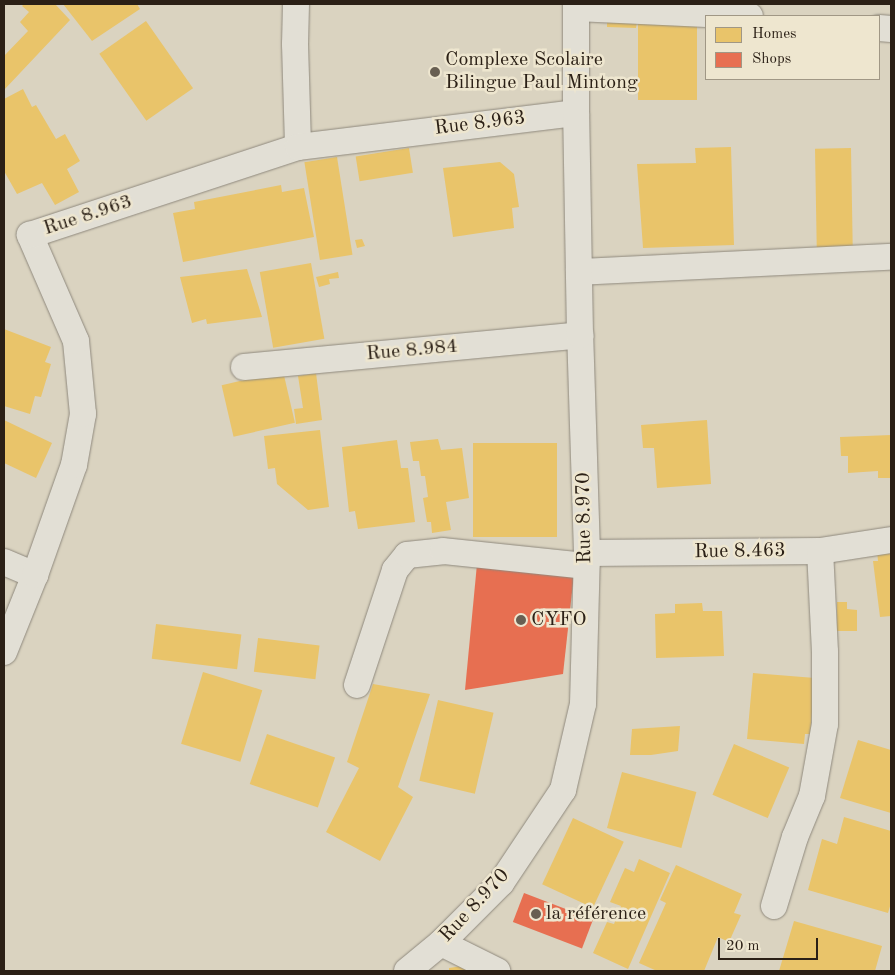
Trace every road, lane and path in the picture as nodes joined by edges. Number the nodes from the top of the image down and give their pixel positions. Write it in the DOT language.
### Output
graph roads {
  1 [pos="296,4"];
  2 [pos="576,6"];
  3 [pos="733,15"];
  4 [pos="576,113"];
  5 [pos="298,147"];
  6 [pos="891,257"];
  7 [pos="579,272"];
  8 [pos="580,335"];
  9 [pos="244,367"];
  10 [pos="891,540"];
  11 [pos="820,551"];
  12 [pos="587,559"];
  13 [pos="4,562"];
  14 [pos="35,575"];
  15 [pos="4,652"];
  16 [pos="357,685"];
  17 [pos="774,906"];
  18 [pos="441,943"];
  19 [pos="407,971"];
  20 [pos="497,971"];
  1 -- 5 [label="street"];
  2 -- 3 [label="street"];
  2 -- 4 [label="street, Rue 8.970"];
  4 -- 5 [label="street, Rue 8.963"];
  4 -- 7 [label="street, Rue 8.970"];
  5 -- 14 [label="street, Rue 8.963"];
  6 -- 7 [label="street"];
  7 -- 8 [label="street, Rue 8.970"];
  8 -- 9 [label="street, Rue 8.984"];
  8 -- 12 [label="street, Rue 8.970"];
  10 -- 11 [label="street, Rue 8.463"];
  11 -- 12 [label="street, Rue 8.463"];
  11 -- 17 [label="street"];
  12 -- 16 [label="street, Rue 8.463"];
  12 -- 18 [label="street, Rue 8.970"];
  13 -- 14 [label="street"];
  14 -- 15 [label="street, Rue 8.963"];
  18 -- 19 [label="street, Rue 8.970"];
  18 -- 20 [label="street"];
}
